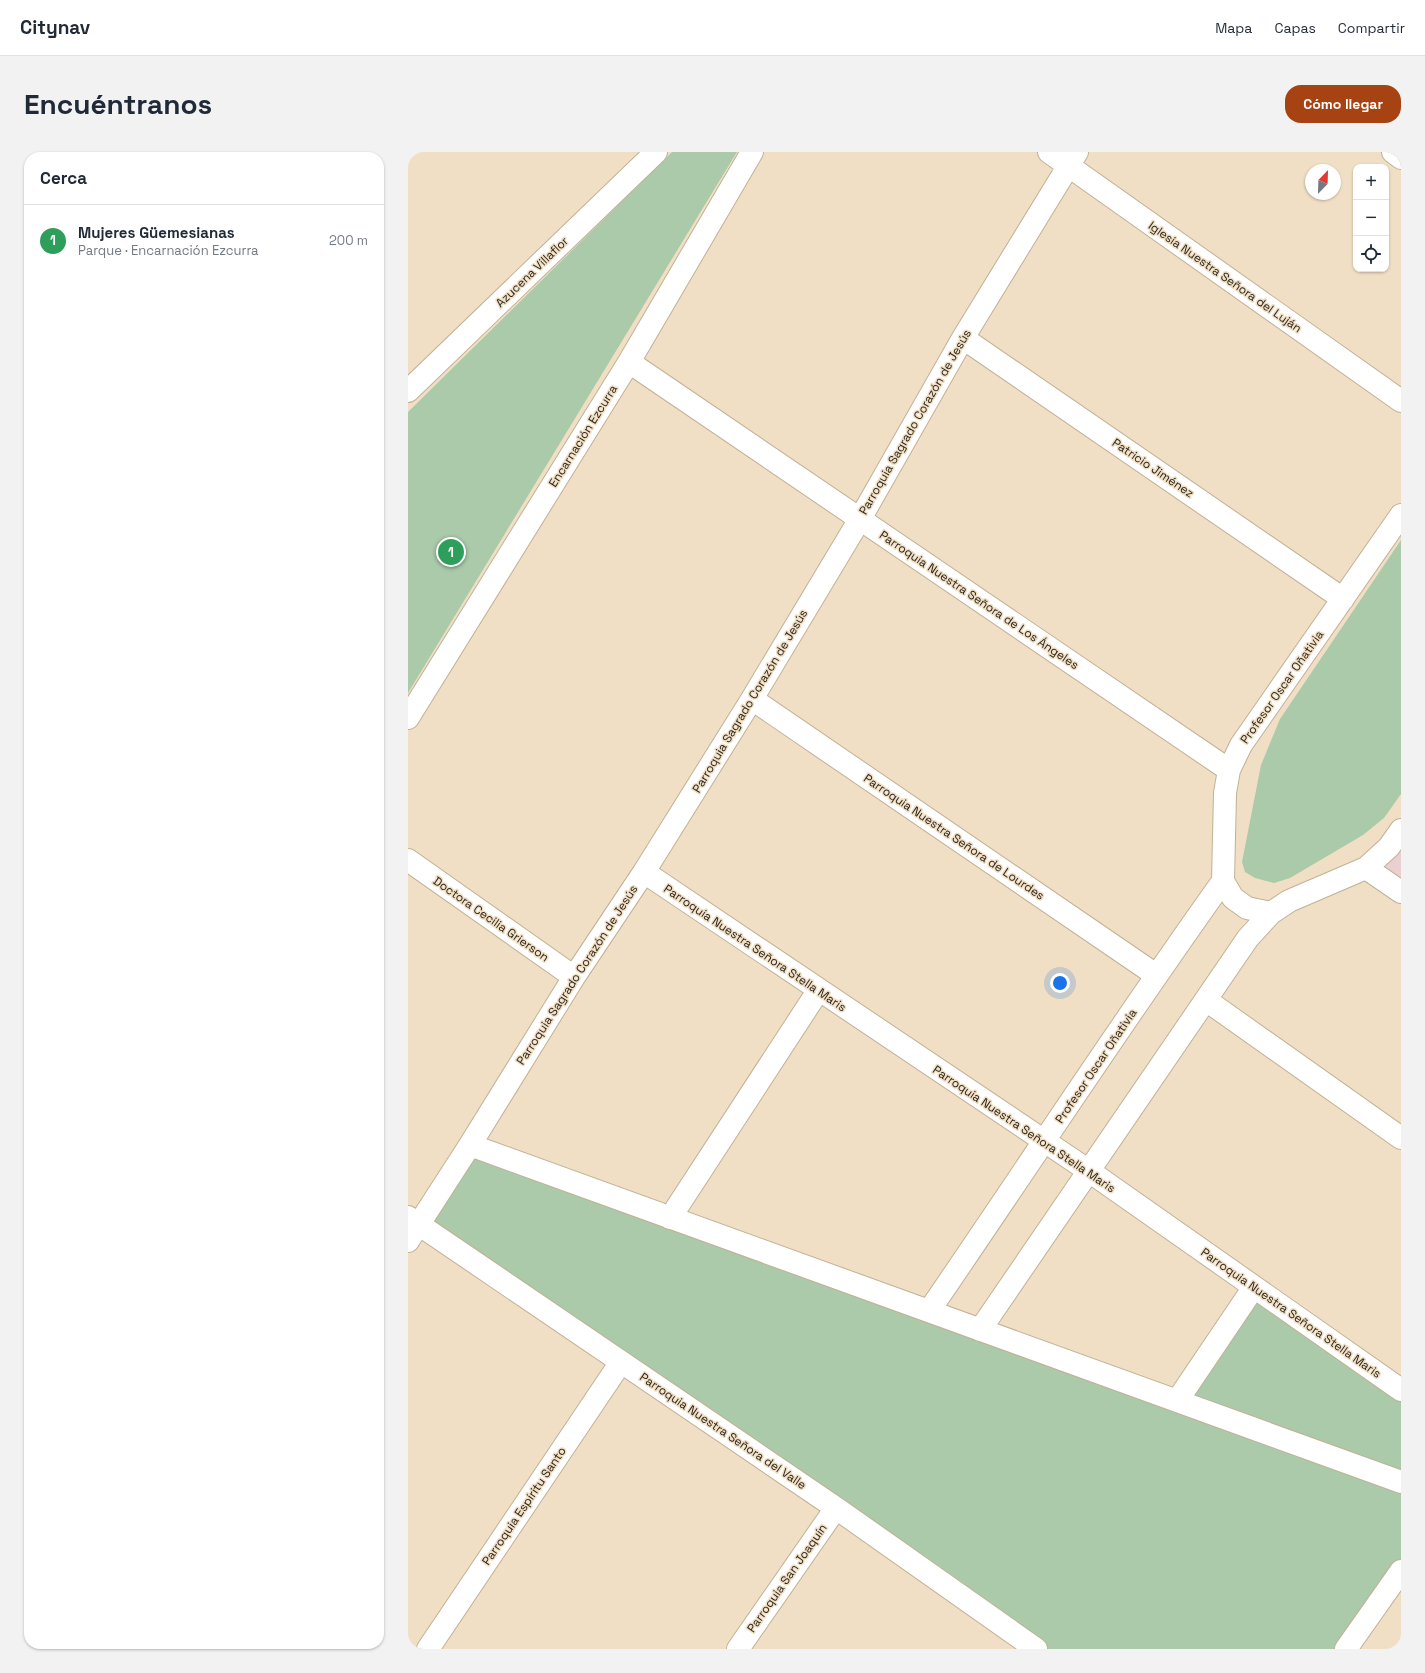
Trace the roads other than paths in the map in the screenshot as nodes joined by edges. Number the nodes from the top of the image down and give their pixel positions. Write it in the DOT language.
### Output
graph roads {
  1 [pos="656,152"];
  2 [pos="752,152"];
  3 [pos="1049,152"];
  4 [pos="1393,152"];
  5 [pos="1401,158"];
  6 [pos="1072,159"];
  7 [pos="963,338"];
  8 [pos="629,362"];
  9 [pos="408,391"];
  10 [pos="1401,401"];
  11 [pos="1401,515"];
  12 [pos="860,519"];
  13 [pos="1343,599"];
  14 [pos="752,699"];
  15 [pos="408,718"];
  16 [pos="1229,770"];
  17 [pos="1401,830"];
  18 [pos="408,860"];
  19 [pos="1366,868"];
  20 [pos="644,872"];
  21 [pos="1223,880"];
  22 [pos="1401,892"];
  23 [pos="1271,913"];
  24 [pos="1156,975"];
  25 [pos="574,977"];
  26 [pos="818,991"];
  27 [pos="1206,1000"];
  28 [pos="1401,1138"];
  29 [pos="1045,1142"];
  30 [pos="470,1145"];
  31 [pos="1089,1171"];
  32 [pos="670,1218"];
  33 [pos="412,1228"];
  34 [pos="1254,1287"];
  35 [pos="929,1311"];
  36 [pos="980,1330"];
  37 [pos="621,1362"];
  38 [pos="1401,1390"];
  39 [pos="1177,1401"];
  40 [pos="1401,1482"];
  41 [pos="836,1508"];
  42 [pos="1401,1571"];
  43 [pos="428,1649"];
  44 [pos="738,1649"];
  45 [pos="1036,1649"];
  46 [pos="1346,1649"];
  1 -- 9 [label="street, Azucena Villaflor"];
  2 -- 8 [label="street, Encarnación Ezcurra"];
  3 -- 6 [label="street, Iglesia Nuestra Señora del Luján"];
  4 -- 5 [label="street"];
  6 -- 7 [label="street, Parroquia Sagrado Corazón de Jesús"];
  6 -- 10 [label="street, Iglesia Nuestra Señora del Luján"];
  7 -- 12 [label="street, Parroquia Sagrado Corazón de Jesús"];
  7 -- 13 [label="street, Patricio Jiménez"];
  8 -- 12 [label="street, Parroquia Nuestra Señora de Los Ángeles"];
  8 -- 15 [label="street, Encarnación Ezcurra"];
  11 -- 13 [label="street, Profesor Oscar Oñativia"];
  12 -- 14 [label="street, Parroquia Sagrado Corazón de Jesús"];
  12 -- 16 [label="street, Parroquia Nuestra Señora de Los Ángeles"];
  13 -- 16 [label="street, Profesor Oscar Oñativia"];
  14 -- 20 [label="street, Parroquia Sagrado Corazón de Jesús"];
  14 -- 24 [label="street, Parroquia Nuestra Señora de Lourdes"];
  16 -- 21 [label="street, Profesor Oscar Oñativia"];
  17 -- 19 [label="street"];
  18 -- 25 [label="street, Doctora Cecilia Grierson"];
  19 -- 22 [label="street"];
  19 -- 23 [label="street"];
  20 -- 25 [label="street, Parroquia Sagrado Corazón de Jesús"];
  20 -- 26 [label="street, Parroquia Nuestra Señora Stella Maris"];
  21 -- 23 [label="street"];
  21 -- 24 [label="street, Profesor Oscar Oñativia"];
  23 -- 27 [label="street"];
  24 -- 29 [label="street, Profesor Oscar Oñativia"];
  25 -- 30 [label="street, Parroquia Sagrado Corazón de Jesús"];
  26 -- 29 [label="street, Parroquia Nuestra Señora Stella Maris"];
  26 -- 32 [label="street"];
  27 -- 28 [label="street"];
  27 -- 31 [label="street"];
  29 -- 31 [label="street, Parroquia Nuestra Señora Stella Maris"];
  29 -- 35 [label="street, Profesor Oscar Oñativia"];
  30 -- 32 [label="street"];
  30 -- 33 [label="street, Parroquia Sagrado Corazón de Jesús"];
  31 -- 34 [label="street, Parroquia Nuestra Señora Stella Maris"];
  31 -- 36 [label="street"];
  32 -- 35 [label="street"];
  33 -- 37 [label="street, Parroquia Nuestra Señora del Valle"];
  34 -- 38 [label="street, Parroquia Nuestra Señora Stella Maris"];
  34 -- 39 [label="street"];
  35 -- 36 [label="street"];
  36 -- 39 [label="street"];
  37 -- 41 [label="street, Parroquia Nuestra Señora del Valle"];
  37 -- 43 [label="street, Parroquia Espíritu Santo"];
  39 -- 40 [label="street"];
  41 -- 44 [label="street, Parroquia San Joaquín"];
  41 -- 45 [label="street, Parroquia Nuestra Señora del Valle"];
  42 -- 46 [label="street"];
}
